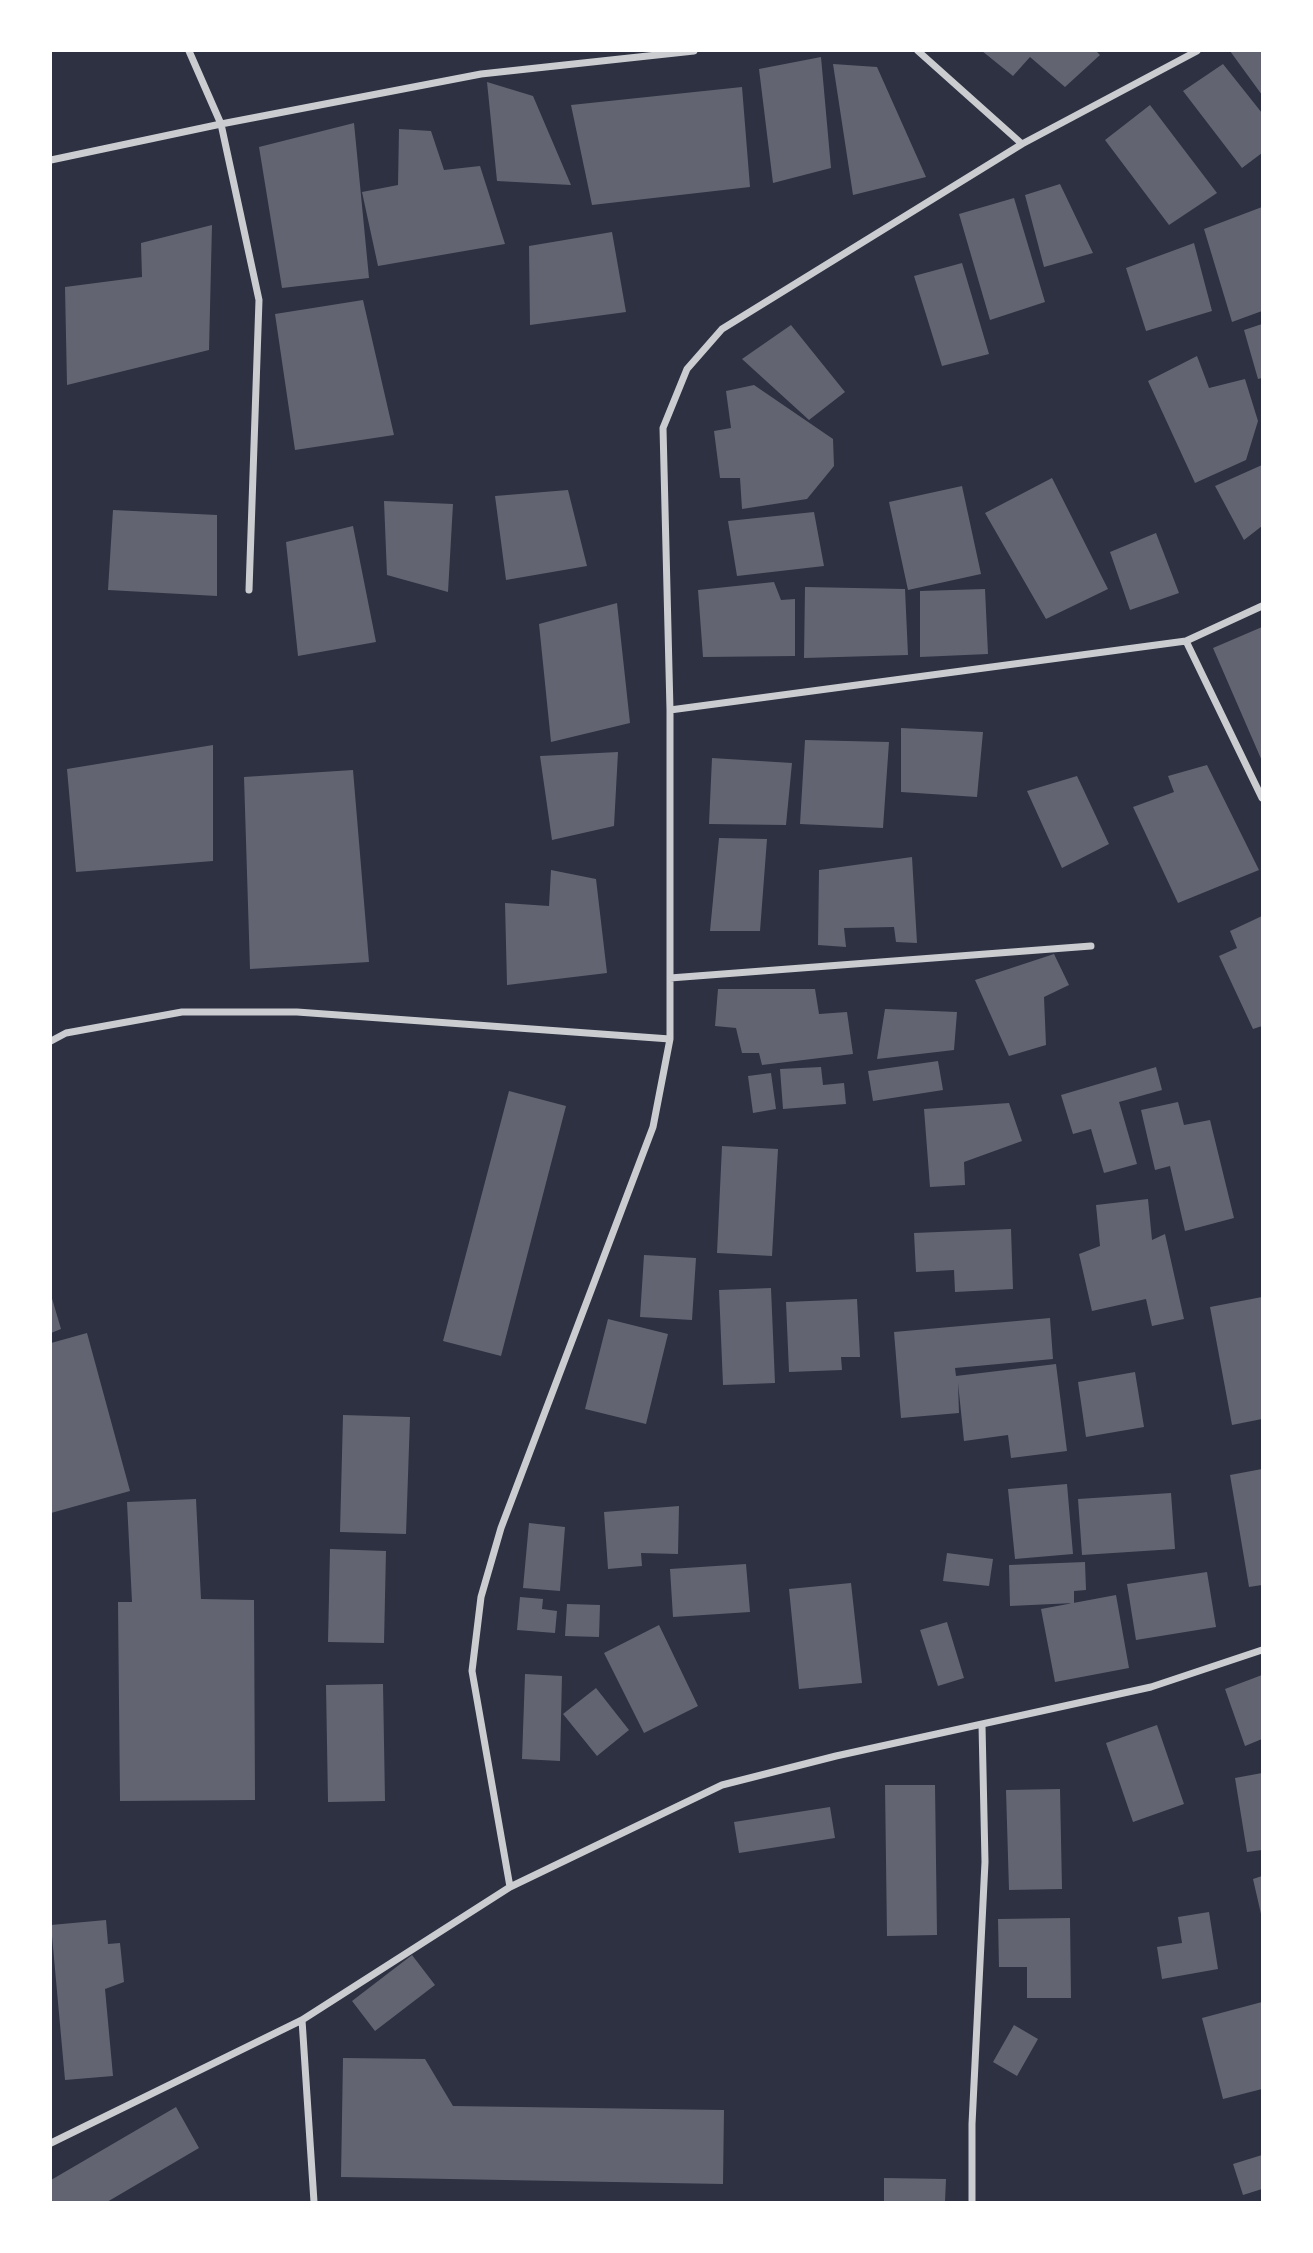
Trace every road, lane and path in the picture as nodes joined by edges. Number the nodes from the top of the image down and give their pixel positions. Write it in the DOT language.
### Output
graph roads {
  1 [pos="189,51"];
  2 [pos="694,51"];
  3 [pos="918,51"];
  4 [pos="1197,51"];
  5 [pos="221,124"];
  6 [pos="1021,144"];
  7 [pos="51,160"];
  8 [pos="249,590"];
  9 [pos="1262,606"];
  10 [pos="1186,641"];
  11 [pos="670,710"];
  12 [pos="1262,798"];
  13 [pos="1091,946"];
  14 [pos="670,978"];
  15 [pos="670,1039"];
  16 [pos="51,1041"];
  17 [pos="1262,1650"];
  18 [pos="982,1725"];
  19 [pos="510,1886"];
  20 [pos="302,2020"];
  21 [pos="51,2143"];
  22 [pos="314,2202"];
  23 [pos="972,2202"];
  1 -- 5 [label="street"];
  2 -- 5 [label="street"];
  3 -- 6 [label="street"];
  4 -- 6 [label="street"];
  5 -- 7 [label="street"];
  5 -- 8 [label="street"];
  6 -- 11 [label="street"];
  9 -- 10 [label="street"];
  10 -- 11 [label="street"];
  10 -- 12 [label="street"];
  11 -- 14 [label="street"];
  13 -- 14 [label="street"];
  14 -- 15 [label="street"];
  15 -- 16 [label="street"];
  15 -- 19 [label="street"];
  17 -- 18 [label="street"];
  18 -- 19 [label="street"];
  18 -- 23 [label="street"];
  19 -- 20 [label="street"];
  20 -- 21 [label="street"];
  20 -- 22 [label="street"];
}
